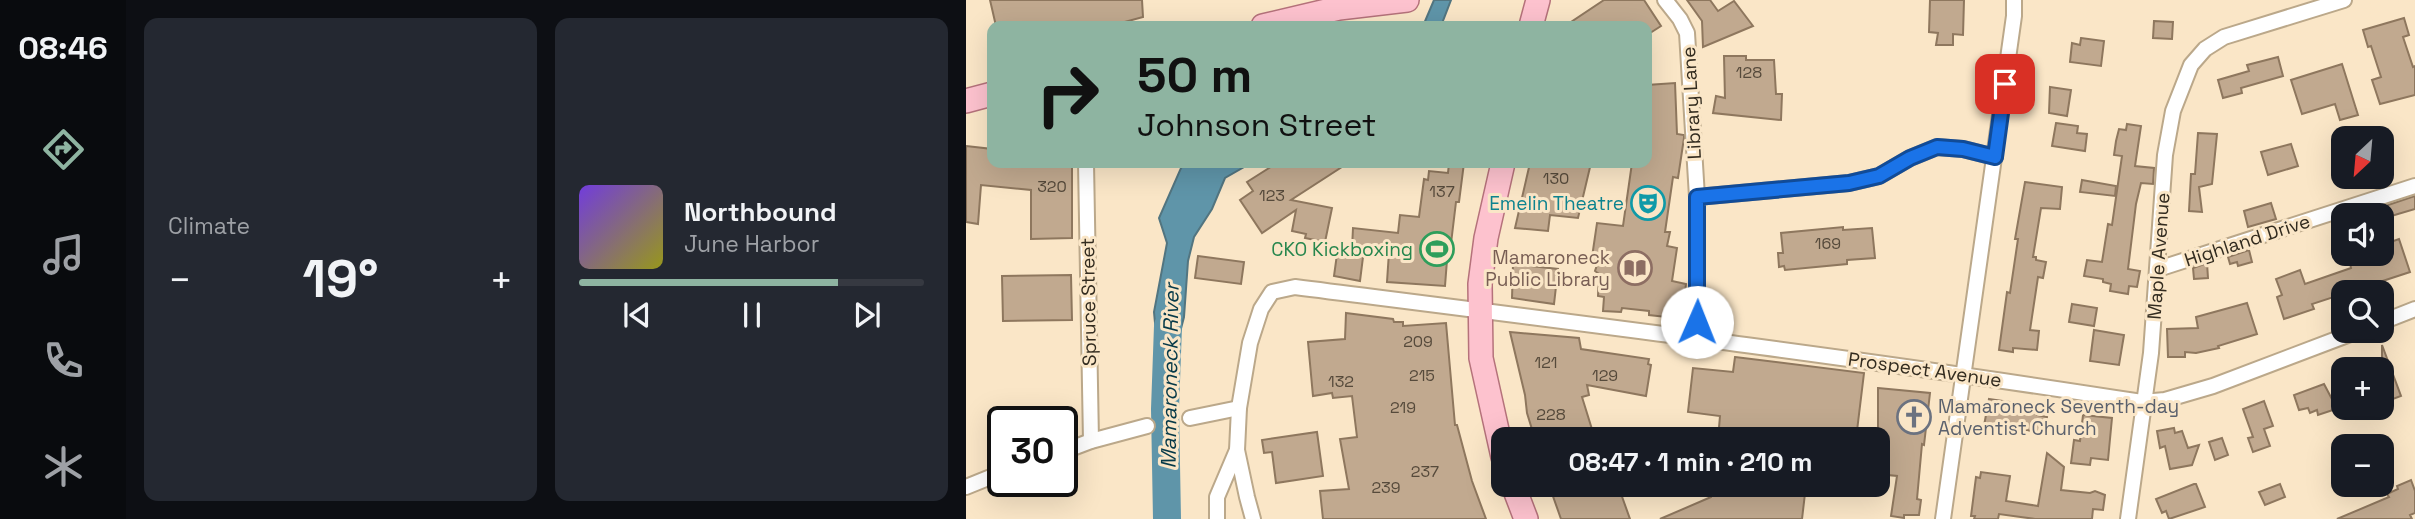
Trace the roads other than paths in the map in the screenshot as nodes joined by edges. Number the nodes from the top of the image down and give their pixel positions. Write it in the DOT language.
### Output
graph roads {
  1 [pos="1407,0"];
  2 [pos="1538,0"];
  3 [pos="1665,0"];
  4 [pos="2014,0"];
  5 [pos="2344,0"];
  6 [pos="1284,21"];
  7 [pos="1532,21"];
  8 [pos="987,95"];
  9 [pos="966,101"];
  10 [pos="1995,157"];
  11 [pos="1086,168"];
  12 [pos="1502,168"];
  13 [pos="2415,186"];
  14 [pos="1697,197"];
  15 [pos="2158,269"];
  16 [pos="2415,309"];
  17 [pos="1480,310"];
  18 [pos="2394,317"];
  19 [pos="1697,338"];
  20 [pos="2331,341"];
  21 [pos="1964,374"];
  22 [pos="2142,402"];
  23 [pos="1239,408"];
  24 [pos="1190,418"];
  25 [pos="1147,426"];
  26 [pos="1496,427"];
  27 [pos="1091,441"];
  28 [pos="1078,446"];
  29 [pos="1237,450"];
  30 [pos="987,478"];
  31 [pos="966,487"];
  32 [pos="1518,497"];
  33 [pos="1217,519"];
  34 [pos="1253,519"];
  35 [pos="1526,519"];
  36 [pos="1943,519"];
  37 [pos="2128,519"];
  1 -- 6 [label="main road"];
  2 -- 7 [label="main road"];
  3 -- 14 [label="street, Library Lane"];
  4 -- 10 [label="street"];
  5 -- 15 [label="street, Maple Avenue"];
  8 -- 9 [label="main road"];
  10 -- 14 [label="street"];
  10 -- 21 [label="street"];
  11 -- 27 [label="street, Spruce Street"];
  12 -- 17 [label="main road"];
  13 -- 15 [label="street, Highland Drive"];
  14 -- 19 [label="street, Library Lane"];
  15 -- 22 [label="street, Maple Avenue"];
  16 -- 18 [label="street"];
  17 -- 19 [label="street, Prospect Avenue"];
  17 -- 23 [label="street, Prospect Avenue"];
  17 -- 26 [label="main road"];
  19 -- 21 [label="street, Prospect Avenue"];
  20 -- 22 [label="street, Prospect Avenue"];
  21 -- 22 [label="street, Prospect Avenue"];
  21 -- 36 [label="street"];
  22 -- 37 [label="street, Maple Avenue"];
  23 -- 24 [label="street"];
  23 -- 29 [label="street"];
  25 -- 27 [label="street"];
  27 -- 28 [label="street"];
  29 -- 33 [label="street"];
  29 -- 34 [label="street"];
  30 -- 31 [label="street"];
  32 -- 35 [label="main road"];
}
